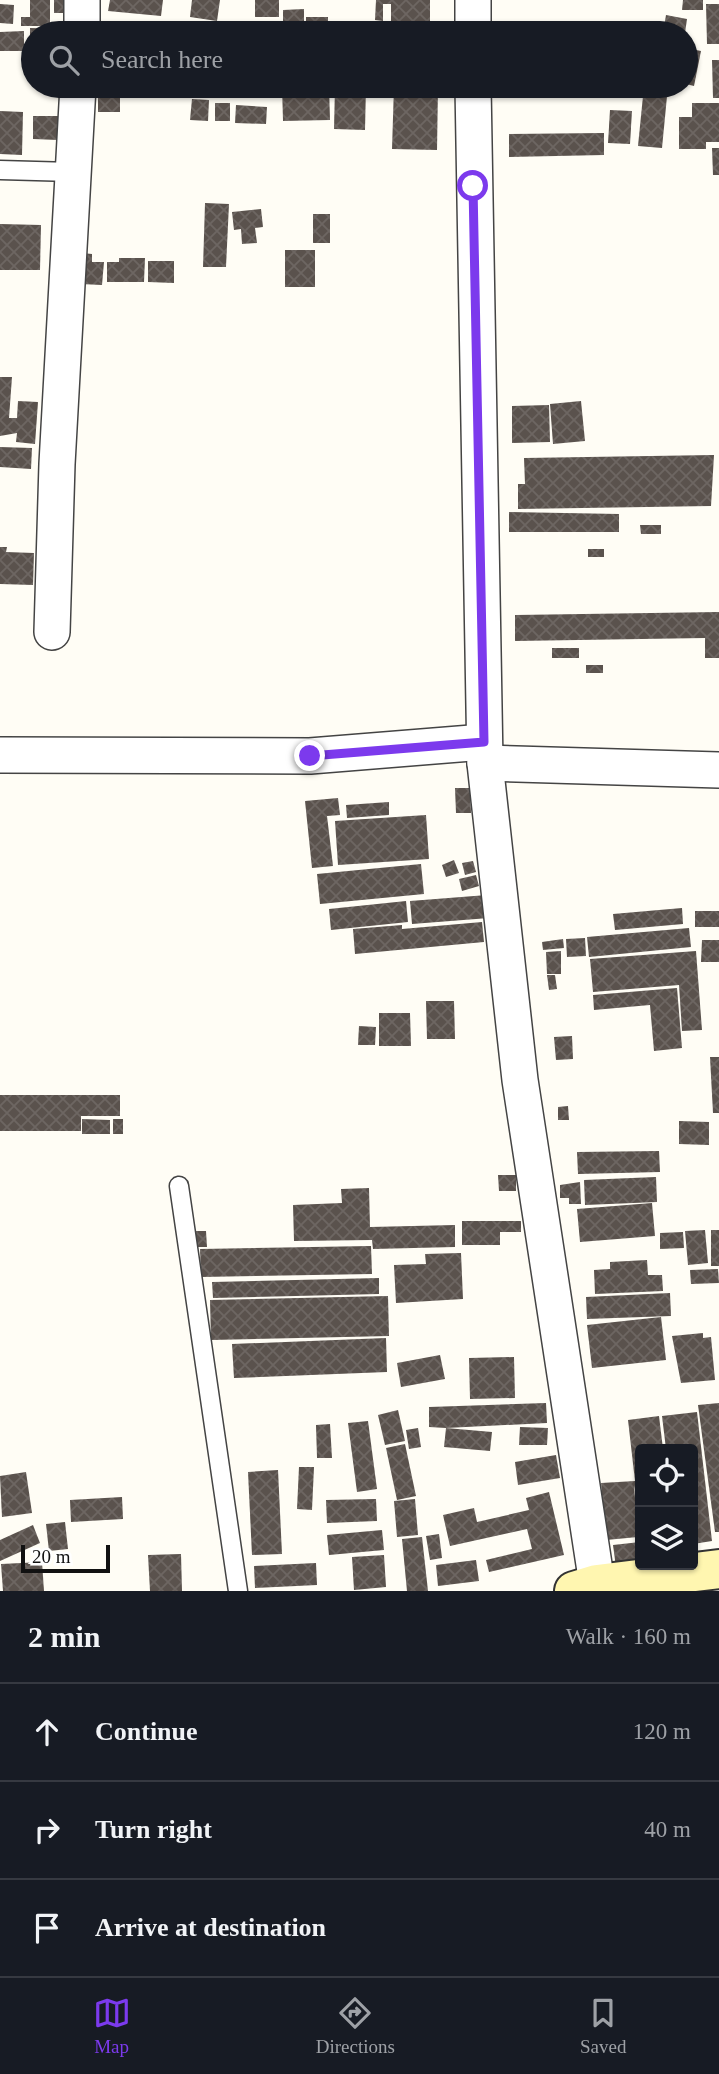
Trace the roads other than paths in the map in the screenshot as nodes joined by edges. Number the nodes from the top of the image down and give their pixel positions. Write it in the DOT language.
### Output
graph roads {
  1 [pos="82,0"];
  2 [pos="473,0"];
  3 [pos="82,21"];
  4 [pos="473,21"];
  5 [pos="77,98"];
  6 [pos="473,98"];
  7 [pos="0,170"];
  8 [pos="72,172"];
  9 [pos="52,632"];
  10 [pos="484,753"];
  11 [pos="0,755"];
  12 [pos="719,771"];
  13 [pos="179,1186"];
  14 [pos="719,1569"];
  15 [pos="586,1587"];
  16 [pos="238,1591"];
  1 -- 3 [label="street"];
  2 -- 4 [label="street"];
  5 -- 8 [label="street"];
  6 -- 10 [label="street"];
  7 -- 8 [label="lane"];
  8 -- 9 [label="street"];
  10 -- 11 [label="street"];
  10 -- 12 [label="street"];
  10 -- 15 [label="street"];
  13 -- 16 [label="lane"];
  14 -- 15 [label="main road"];
}
